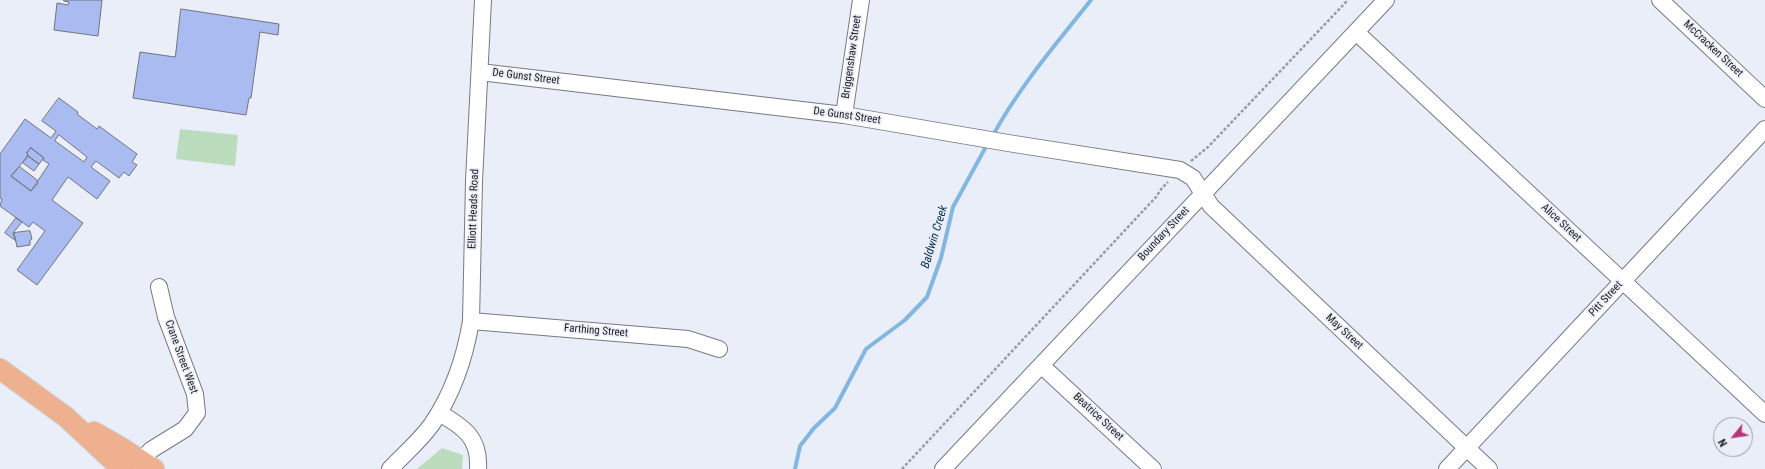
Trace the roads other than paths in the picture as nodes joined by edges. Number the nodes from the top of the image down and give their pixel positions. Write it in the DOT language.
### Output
graph roads {
  1 [pos="483,0"];
  2 [pos="861,0"];
  3 [pos="1386,0"];
  4 [pos="1660,0"];
  5 [pos="1356,32"];
  6 [pos="480,72"];
  7 [pos="1765,98"];
  8 [pos="844,115"];
  9 [pos="1765,129"];
  10 [pos="1203,193"];
  11 [pos="1623,280"];
  12 [pos="159,287"];
  13 [pos="471,321"];
  14 [pos="719,349"];
  15 [pos="1042,366"];
  16 [pos="0,369"];
  17 [pos="439,412"];
  18 [pos="1765,414"];
  19 [pos="1466,448"];
  20 [pos="395,464"];
  21 [pos="138,467"];
  22 [pos="384,469"];
  23 [pos="478,469"];
  24 [pos="943,469"];
  25 [pos="1153,469"];
  26 [pos="1447,469"];
  27 [pos="1489,469"];
  1 -- 6 [label="street, Elliott Heads Road"];
  2 -- 8 [label="street, Briggenshaw Street"];
  3 -- 5 [label="street, Boundary Street"];
  4 -- 7 [label="street, McCracken Street"];
  5 -- 10 [label="street, Boundary Street"];
  5 -- 11 [label="street, Alice Street"];
  6 -- 8 [label="street, De Gunst Street"];
  6 -- 13 [label="street, Elliott Heads Road"];
  8 -- 10 [label="street, De Gunst Street"];
  9 -- 11 [label="street, Pitt Street"];
  10 -- 15 [label="street, Boundary Street"];
  10 -- 19 [label="street, May Street"];
  11 -- 18 [label="street, Alice Street"];
  11 -- 19 [label="street, Pitt Street"];
  12 -- 21 [label="street, Crane Street West"];
  13 -- 14 [label="street, Farthing Street"];
  13 -- 17 [label="street, Elliott Heads Road"];
  15 -- 24 [label="street, Boundary Street"];
  15 -- 25 [label="street, Beatrice Street"];
  16 -- 21 [label="main road"];
  17 -- 20 [label="street, Elliott Heads Road"];
  17 -- 23 [label="street"];
  19 -- 26 [label="street, Pitt Street"];
  19 -- 27 [label="street, May Street"];
  20 -- 22 [label="street, Elliott Heads Road"];
}
